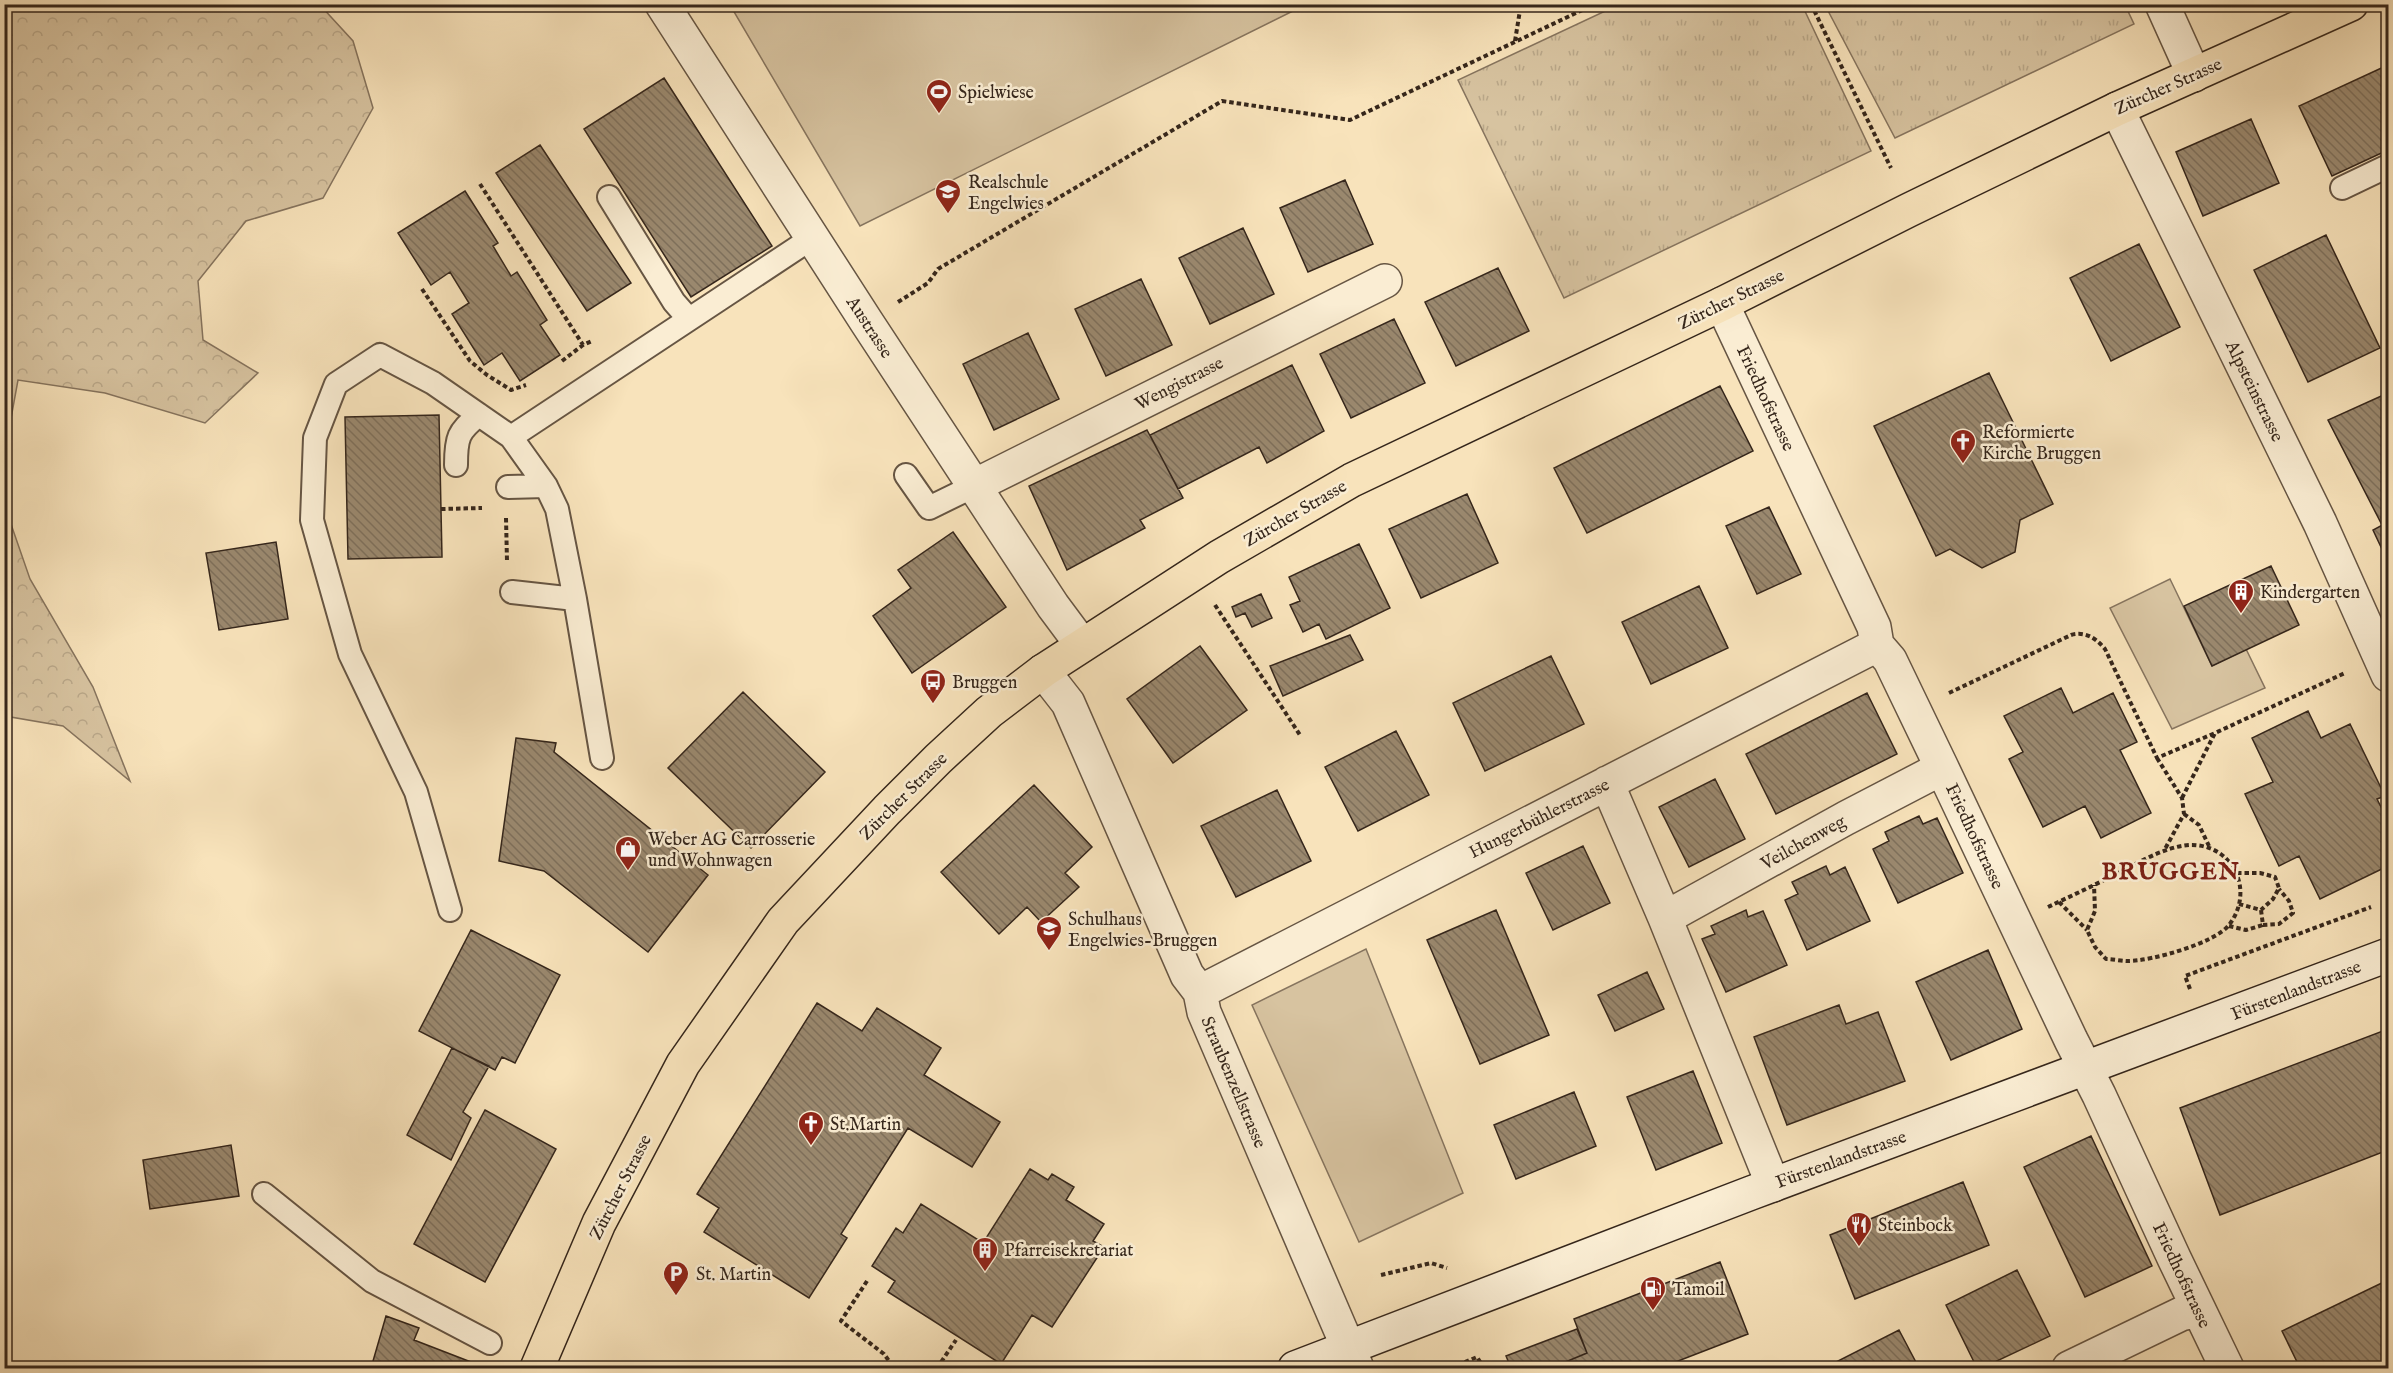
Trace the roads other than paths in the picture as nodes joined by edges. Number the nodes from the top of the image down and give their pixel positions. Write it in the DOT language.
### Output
graph roads {
  1 [pos="662,4"];
  2 [pos="2162,4"];
  3 [pos="2351,4"];
  4 [pos="2194,75"];
  5 [pos="2117,109"];
  6 [pos="2388,166"];
  7 [pos="2342,188"];
  8 [pos="609,197"];
  9 [pos="812,238"];
  10 [pos="1385,281"];
  11 [pos="1722,304"];
  12 [pos="688,318"];
  13 [pos="479,415"];
  14 [pos="511,436"];
  15 [pos="456,465"];
  16 [pos="906,475"];
  17 [pos="546,486"];
  18 [pos="974,486"];
  19 [pos="507,497"];
  20 [pos="512,592"];
  21 [pos="575,599"];
  22 [pos="1082,645"];
  23 [pos="1877,645"];
  24 [pos="1043,671"];
  25 [pos="2388,675"];
  26 [pos="602,758"];
  27 [pos="1942,768"];
  28 [pos="1607,783"];
  29 [pos="450,910"];
  30 [pos="1665,918"];
  31 [pos="2388,955"];
  32 [pos="1200,992"];
  33 [pos="2086,1068"];
  34 [pos="1773,1185"];
  35 [pos="264,1194"];
  36 [pos="2198,1310"];
  37 [pos="490,1343"];
  38 [pos="1352,1358"];
  39 [pos="537,1368"];
  40 [pos="1295,1368"];
  41 [pos="2069,1368"];
  42 [pos="2227,1368"];
  1 -- 9 [label="street, Austrasse"];
  2 -- 4 [label="street"];
  3 -- 4 [label="main road, Zürcher Strasse"];
  4 -- 5 [label="main road, Zürcher Strasse"];
  5 -- 11 [label="main road, Zürcher Strasse"];
  5 -- 25 [label="street, Alpsteinstrasse"];
  6 -- 7 [label="lane"];
  8 -- 12 [label="lane"];
  9 -- 12 [label="lane"];
  9 -- 18 [label="street, Austrasse"];
  10 -- 18 [label="street, Wengistrasse"];
  11 -- 22 [label="main road, Zürcher Strasse"];
  11 -- 23 [label="street, Friedhofstrasse"];
  12 -- 14 [label="lane"];
  13 -- 14 [label="lane"];
  13 -- 15 [label="lane"];
  13 -- 29 [label="lane"];
  14 -- 17 [label="lane"];
  16 -- 18 [label="lane"];
  17 -- 19 [label="lane"];
  17 -- 21 [label="lane"];
  18 -- 22 [label="street, Austrasse"];
  20 -- 21 [label="lane"];
  21 -- 26 [label="lane"];
  22 -- 24 [label="main road, Zürcher Strasse"];
  23 -- 27 [label="street, Friedhofstrasse"];
  23 -- 28 [label="street, Hungerbühlerstrasse"];
  24 -- 32 [label="street, Straubenzellstrasse"];
  24 -- 39 [label="main road, Zürcher Strasse"];
  27 -- 30 [label="street, Veilchenweg"];
  27 -- 33 [label="street, Friedhofstrasse"];
  28 -- 30 [label="street"];
  28 -- 32 [label="street, Hungerbühlerstrasse"];
  30 -- 34 [label="street"];
  31 -- 33 [label="street, Fürstenlandstrasse"];
  32 -- 38 [label="street, Straubenzellstrasse"];
  33 -- 34 [label="street, Fürstenlandstrasse"];
  33 -- 36 [label="street, Friedhofstrasse"];
  34 -- 38 [label="street, Fürstenlandstrasse"];
  35 -- 37 [label="lane"];
  36 -- 41 [label="street"];
  36 -- 42 [label="street, Friedhofstrasse"];
  38 -- 40 [label="street, Fürstenlandstrasse"];
}
